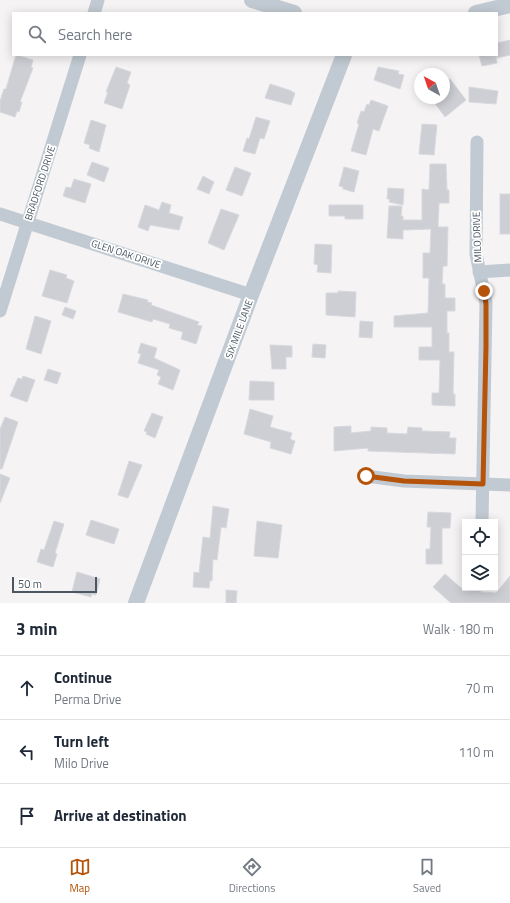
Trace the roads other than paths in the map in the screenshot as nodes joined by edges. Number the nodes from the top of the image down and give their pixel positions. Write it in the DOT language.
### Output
graph roads {
  1 [pos="98,0"];
  2 [pos="252,0"];
  3 [pos="510,5"];
  4 [pos="94,12"];
  5 [pos="291,12"];
  6 [pos="480,12"];
  7 [pos="80,56"];
  8 [pos="344,56"];
  9 [pos="477,142"];
  10 [pos="0,214"];
  11 [pos="27,223"];
  12 [pos="510,270"];
  13 [pos="479,272"];
  14 [pos="251,295"];
  15 [pos="0,311"];
  16 [pos="366,476"];
  17 [pos="483,484"];
  18 [pos="510,485"];
  19 [pos="482,519"];
  20 [pos="136,603"];
  1 -- 4 [label="street"];
  2 -- 5 [label="street"];
  3 -- 6 [label="street"];
  7 -- 11 [label="street, BRADFORD DRIVE"];
  8 -- 14 [label="street, SIX MILE LANE"];
  9 -- 13 [label="street, MILO DRIVE"];
  10 -- 11 [label="street, GLEN OAK DRIVE"];
  11 -- 14 [label="street, GLEN OAK DRIVE"];
  11 -- 15 [label="street, BRADFORD DRIVE"];
  12 -- 13 [label="street"];
  13 -- 17 [label="street, MILO DRIVE"];
  14 -- 20 [label="street, SIX MILE LANE"];
  16 -- 17 [label="street"];
  17 -- 18 [label="street"];
  17 -- 19 [label="street, MILO DRIVE"];
}
